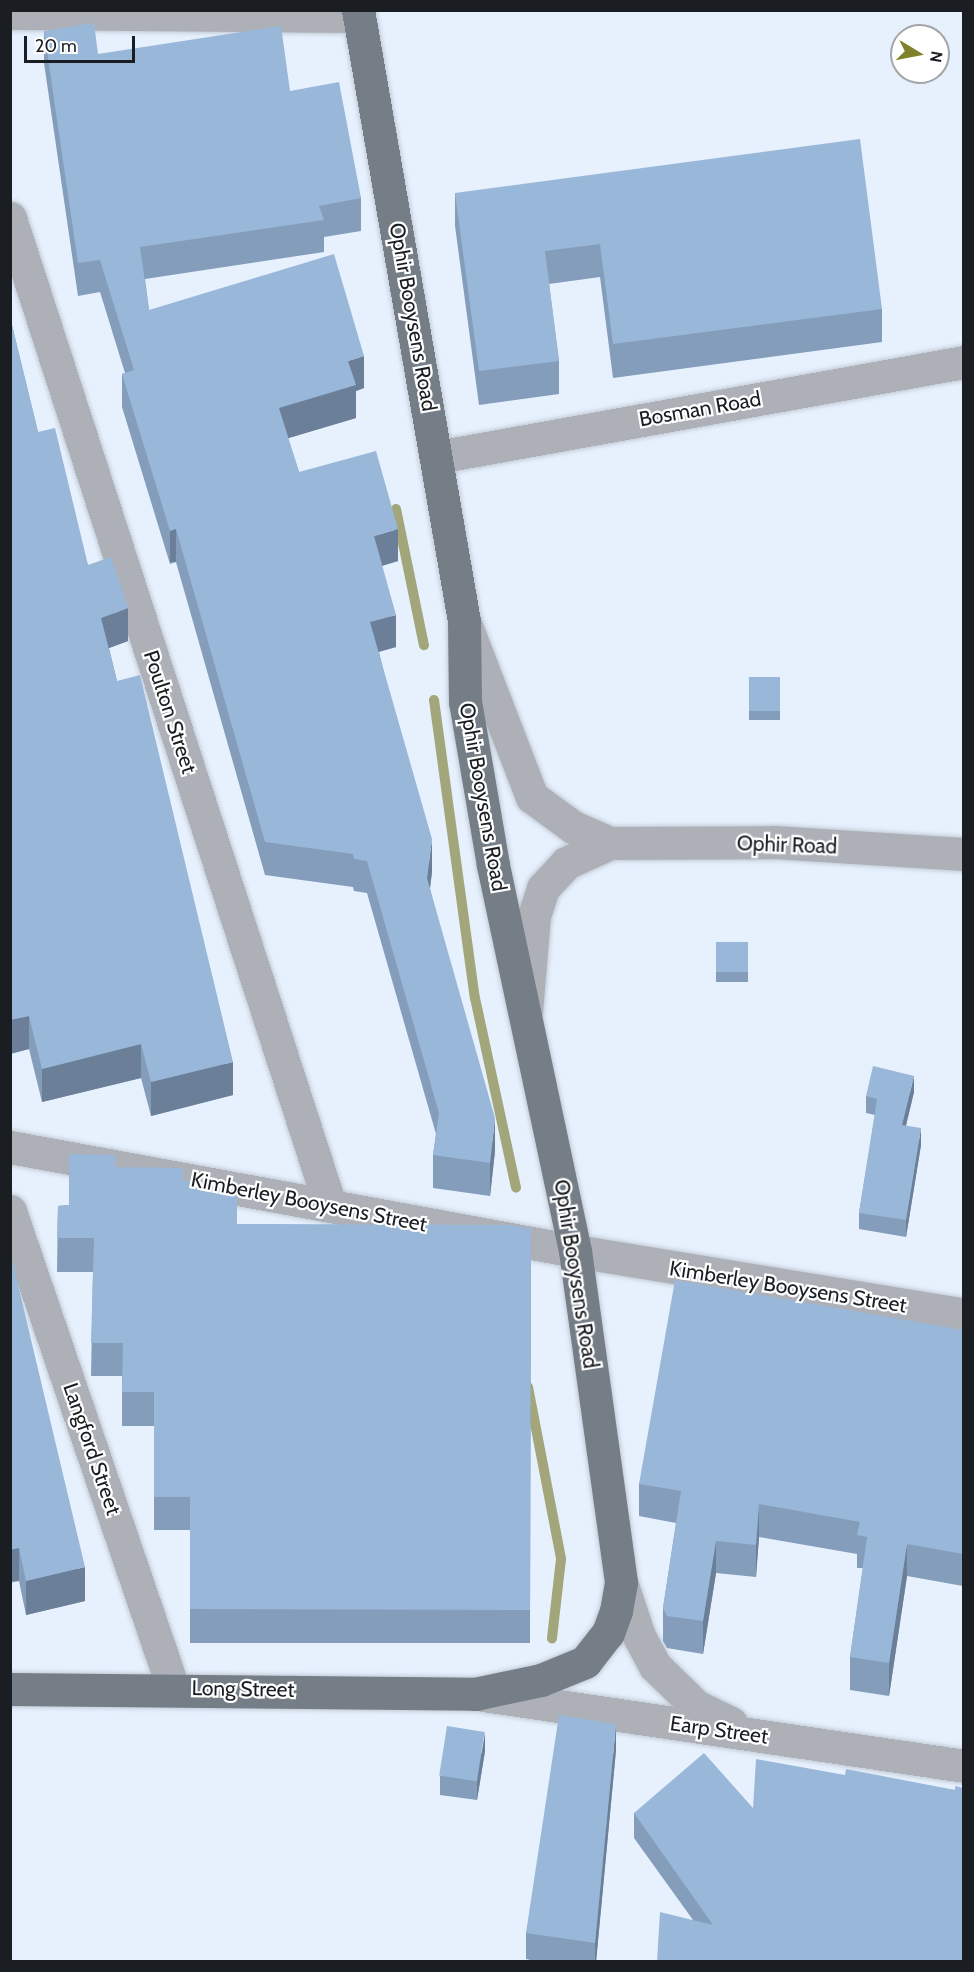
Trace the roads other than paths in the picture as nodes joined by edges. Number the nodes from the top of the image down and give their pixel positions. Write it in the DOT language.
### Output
graph roads {
  1 [pos="10,13"];
  2 [pos="358,13"];
  3 [pos="10,218"];
  4 [pos="963,362"];
  5 [pos="437,457"];
  6 [pos="464,621"];
  7 [pos="610,843"];
  8 [pos="963,854"];
  9 [pos="524,1020"];
  10 [pos="10,1146"];
  11 [pos="330,1205"];
  12 [pos="10,1211"];
  13 [pos="575,1251"];
  14 [pos="963,1316"];
  15 [pos="621,1582"];
  16 [pos="173,1688"];
  17 [pos="10,1689"];
  18 [pos="475,1694"];
  19 [pos="754,1735"];
  20 [pos="963,1766"];
  1 -- 2 [label="street"];
  2 -- 5 [label="main road, Ophir Booysens Road"];
  3 -- 11 [label="street, Poulton Street"];
  4 -- 5 [label="street, Bosman Road"];
  5 -- 6 [label="main road, Ophir Booysens Road"];
  6 -- 7 [label="street"];
  6 -- 9 [label="main road, Ophir Booysens Road"];
  7 -- 8 [label="street, Ophir Road"];
  7 -- 9 [label="street"];
  9 -- 13 [label="main road, Ophir Booysens Road"];
  10 -- 11 [label="street, Kimberley Booysens Street"];
  11 -- 13 [label="street, Kimberley Booysens Street"];
  12 -- 16 [label="street, Langford Street"];
  13 -- 14 [label="street, Kimberley Booysens Street"];
  13 -- 15 [label="main road, Ophir Booysens Road"];
  15 -- 18 [label="main road, Long Street"];
  15 -- 19 [label="street"];
  16 -- 17 [label="main road, Long Street"];
  16 -- 18 [label="main road, Long Street"];
  18 -- 19 [label="street, Earp Street"];
  19 -- 20 [label="street, Earp Street"];
}
